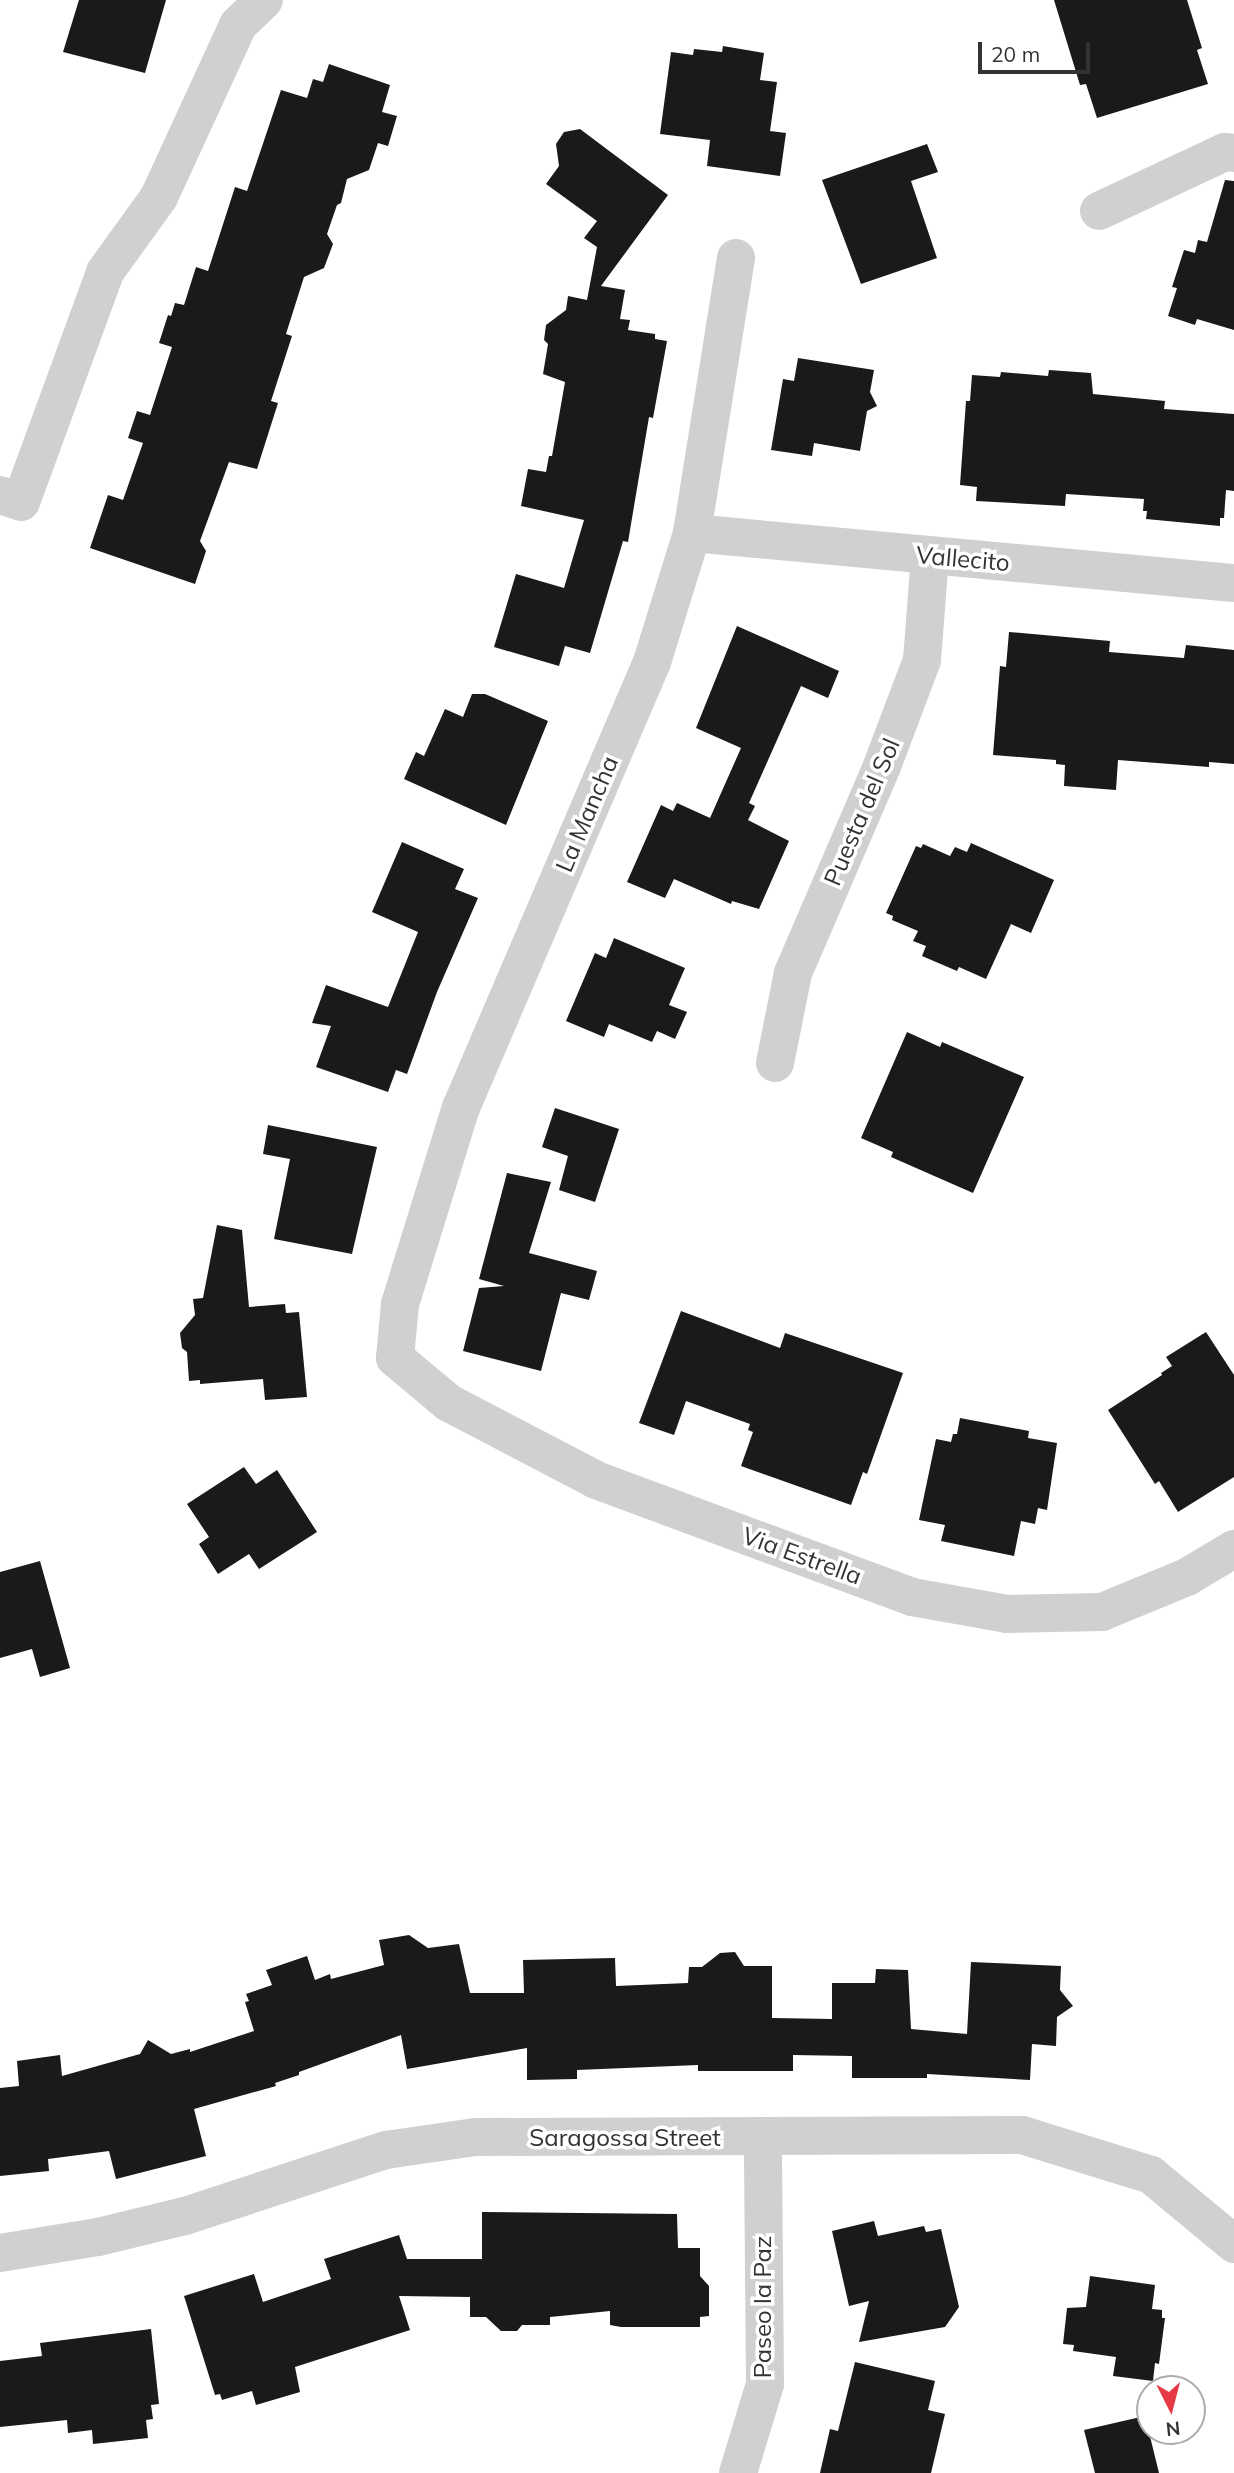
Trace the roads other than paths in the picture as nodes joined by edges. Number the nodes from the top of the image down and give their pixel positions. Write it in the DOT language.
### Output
graph roads {
  1 [pos="264,0"];
  2 [pos="1234,153"];
  3 [pos="1099,211"];
  4 [pos="736,258"];
  5 [pos="0,495"];
  6 [pos="692,533"];
  7 [pos="930,556"];
  8 [pos="1234,583"];
  9 [pos="775,1063"];
  10 [pos="395,1359"];
  11 [pos="1234,1549"];
  12 [pos="763,2138"];
  13 [pos="1234,2244"];
  14 [pos="0,2253"];
  15 [pos="738,2473"];
  1 -- 5 [label="street"];
  2 -- 3 [label="street"];
  4 -- 6 [label="street, La Mancha"];
  6 -- 7 [label="street, Vallecito"];
  6 -- 10 [label="street, La Mancha"];
  7 -- 8 [label="street, Vallecito"];
  7 -- 9 [label="street, Puesta del Sol"];
  10 -- 11 [label="street, Via Estrella"];
  12 -- 13 [label="street, Saragossa Street"];
  12 -- 14 [label="street, Saragossa Street"];
  12 -- 15 [label="street, Paseo la Paz"];
}
